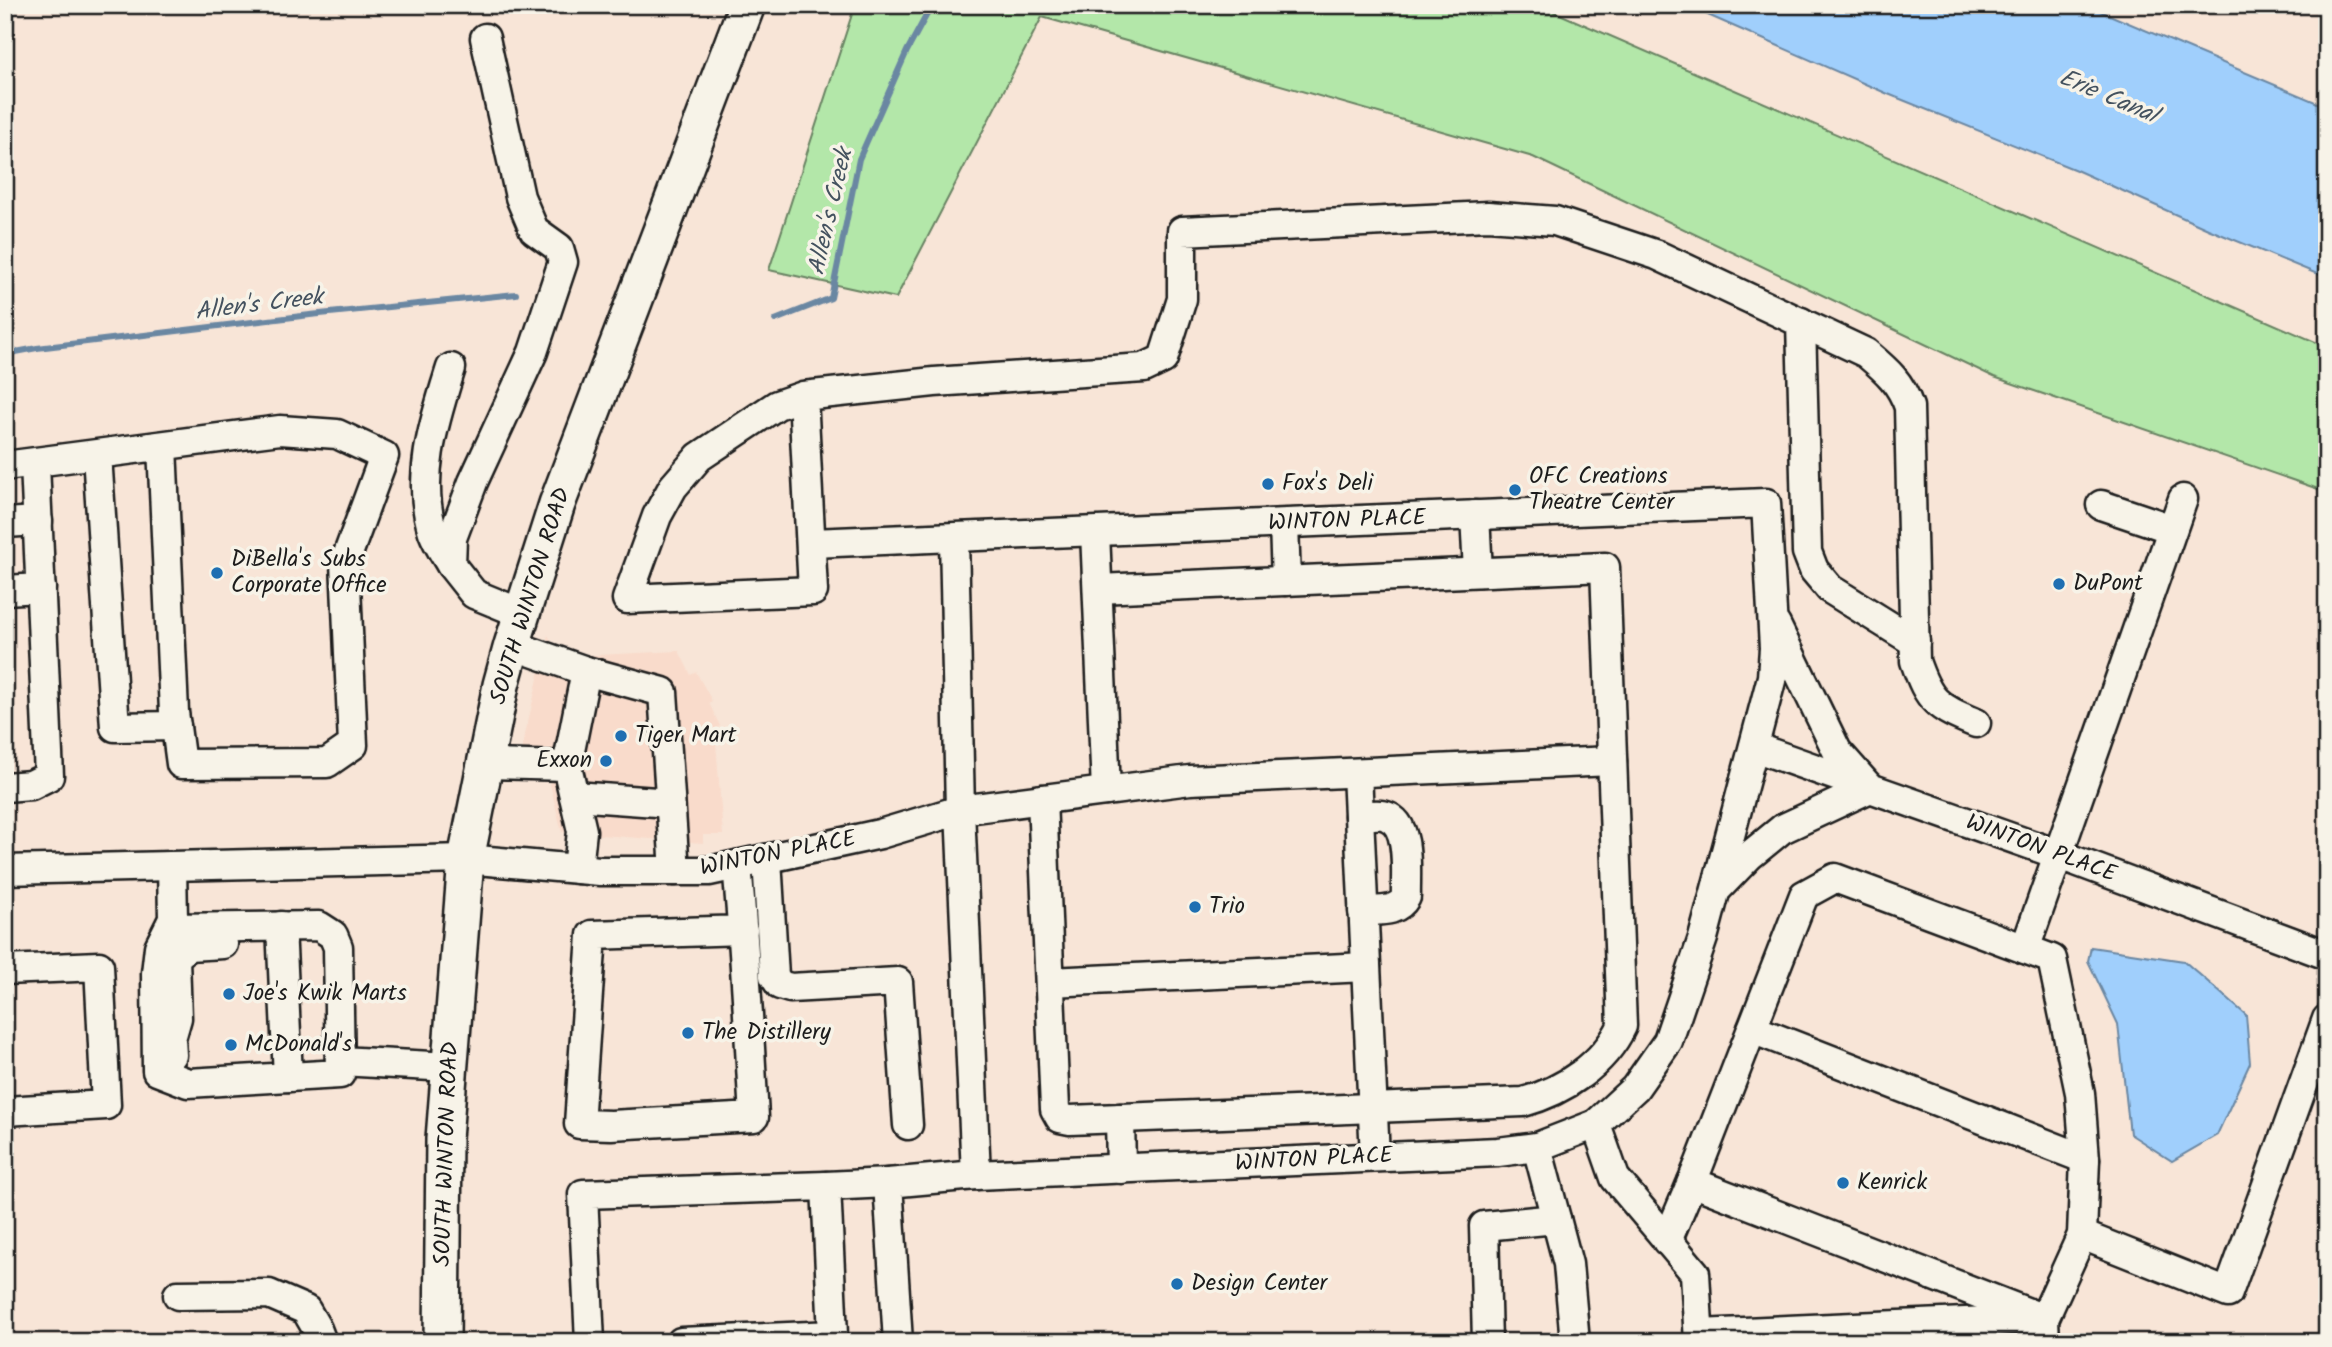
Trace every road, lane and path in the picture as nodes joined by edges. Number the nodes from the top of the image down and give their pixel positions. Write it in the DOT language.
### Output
graph roads {
  1 [pos="747,5"];
  2 [pos="485,38"];
  3 [pos="1801,322"];
  4 [pos="451,368"];
  5 [pos="803,396"];
  6 [pos="162,446"];
  7 [pos="97,455"];
  8 [pos="35,464"];
  9 [pos="5,466"];
  10 [pos="2183,499"];
  11 [pos="1806,502"];
  12 [pos="1766,503"];
  13 [pos="2101,505"];
  14 [pos="1475,515"];
  15 [pos="38,522"];
  16 [pos="5,523"];
  17 [pos="1284,524"];
  18 [pos="2172,529"];
  19 [pos="1095,532"];
  20 [pos="954,538"];
  21 [pos="812,544"];
  22 [pos="451,565"];
  23 [pos="1478,572"];
  24 [pos="1286,581"];
  25 [pos="41,587"];
  26 [pos="1098,589"];
  27 [pos="5,590"];
  28 [pos="1770,613"];
  29 [pos="517,629"];
  30 [pos="1915,642"];
  31 [pos="586,671"];
  32 [pos="1976,723"];
  33 [pos="176,726"];
  34 [pos="1754,747"];
  35 [pos="1612,761"];
  36 [pos="485,764"];
  37 [pos="567,766"];
  38 [pos="1357,773"];
  39 [pos="5,787"];
  40 [pos="1870,788"];
  41 [pos="1106,791"];
  42 [pos="574,796"];
  43 [pos="1042,799"];
  44 [pos="670,803"];
  45 [pos="960,810"];
  46 [pos="1359,816"];
  47 [pos="2057,854"];
  48 [pos="466,859"];
  49 [pos="767,859"];
  50 [pos="737,865"];
  51 [pos="172,866"];
  52 [pos="578,869"];
  53 [pos="5,870"];
  54 [pos="675,871"];
  55 [pos="1716,891"];
  56 [pos="1363,911"];
  57 [pos="170,928"];
  58 [pos="743,930"];
  59 [pos="281,934"];
  60 [pos="2025,949"];
  61 [pos="2327,955"];
  62 [pos="1366,967"];
  63 [pos="5,970"];
  64 [pos="1050,982"];
  65 [pos="2327,1019"];
  66 [pos="1752,1029"];
  67 [pos="340,1061"];
  68 [pos="450,1067"];
  69 [pos="288,1070"];
  70 [pos="1372,1109"];
  71 [pos="5,1111"];
  72 [pos="1120,1118"];
  73 [pos="1595,1124"];
  74 [pos="908,1125"];
  75 [pos="1537,1147"];
  76 [pos="1375,1157"];
  77 [pos="2085,1159"];
  78 [pos="1121,1169"];
  79 [pos="976,1175"];
  80 [pos="1692,1182"];
  81 [pos="888,1183"];
  82 [pos="826,1186"];
  83 [pos="1556,1219"];
  84 [pos="2082,1235"];
  85 [pos="1667,1241"];
  86 [pos="178,1295"];
  87 [pos="2045,1330"];
  88 [pos="833,1338"];
  89 [pos="1699,1338"];
  90 [pos="321,1342"];
  91 [pos="442,1342"];
  92 [pos="590,1342"];
  93 [pos="681,1342"];
  94 [pos="898,1342"];
  95 [pos="1487,1342"];
  96 [pos="1575,1342"];
  1 -- 29 [label="main road, SOUTH WINTON ROAD"];
  2 -- 22 [label="street"];
  3 -- 5 [label="street"];
  3 -- 11 [label="street"];
  3 -- 30 [label="street"];
  4 -- 22 [label="street"];
  5 -- 21 [label="street"];
  5 -- 21 [label="street"];
  6 -- 7 [label="street"];
  6 -- 33 [label="street"];
  6 -- 33 [label="street"];
  7 -- 8 [label="street"];
  7 -- 33 [label="street"];
  8 -- 9 [label="street"];
  8 -- 15 [label="street"];
  10 -- 18 [label="street"];
  11 -- 12 [label="street"];
  11 -- 30 [label="street"];
  12 -- 14 [label="street, WINTON PLACE"];
  12 -- 28 [label="street, WINTON PLACE"];
  13 -- 18 [label="street"];
  14 -- 17 [label="street, WINTON PLACE"];
  14 -- 23 [label="street"];
  15 -- 16 [label="street"];
  15 -- 25 [label="street"];
  17 -- 19 [label="street, WINTON PLACE"];
  17 -- 24 [label="street"];
  18 -- 47 [label="street"];
  19 -- 20 [label="street, WINTON PLACE"];
  19 -- 26 [label="street"];
  20 -- 21 [label="street, WINTON PLACE"];
  20 -- 45 [label="street"];
  22 -- 29 [label="street"];
  23 -- 24 [label="street"];
  23 -- 35 [label="street"];
  24 -- 26 [label="street"];
  25 -- 27 [label="street"];
  25 -- 39 [label="street"];
  26 -- 41 [label="street"];
  28 -- 34 [label="street, WINTON PLACE"];
  28 -- 40 [label="street"];
  29 -- 31 [label="street"];
  29 -- 36 [label="main road, SOUTH WINTON ROAD"];
  30 -- 32 [label="street"];
  31 -- 37 [label="street"];
  31 -- 44 [label="street"];
  34 -- 40 [label="street, WINTON PLACE"];
  34 -- 55 [label="street, WINTON PLACE"];
  35 -- 38 [label="street, WINTON PLACE"];
  35 -- 70 [label="street"];
  36 -- 37 [label="street"];
  36 -- 48 [label="main road, SOUTH WINTON ROAD"];
  37 -- 42 [label="street"];
  38 -- 41 [label="street, WINTON PLACE"];
  38 -- 46 [label="street"];
  40 -- 47 [label="street, WINTON PLACE"];
  40 -- 55 [label="street"];
  41 -- 43 [label="street, WINTON PLACE"];
  42 -- 44 [label="street"];
  42 -- 52 [label="street"];
  43 -- 45 [label="street, WINTON PLACE"];
  43 -- 64 [label="street"];
  44 -- 54 [label="street"];
  45 -- 49 [label="street, WINTON PLACE"];
  45 -- 79 [label="street"];
  46 -- 56 [label="street"];
  46 -- 56 [label="street"];
  47 -- 60 [label="street"];
  47 -- 61 [label="street, WINTON PLACE"];
  48 -- 51 [label="street, WINTON PLACE"];
  48 -- 52 [label="street, WINTON PLACE"];
  48 -- 68 [label="main road, SOUTH WINTON ROAD"];
  49 -- 50 [label="street, WINTON PLACE"];
  49 -- 74 [label="street"];
  50 -- 54 [label="street, WINTON PLACE"];
  50 -- 58 [label="street"];
  51 -- 53 [label="street, WINTON PLACE"];
  51 -- 57 [label="street"];
  52 -- 54 [label="street, WINTON PLACE"];
  55 -- 73 [label="street, WINTON PLACE"];
  56 -- 62 [label="street"];
  57 -- 59 [label="street"];
  57 -- 69 [label="street"];
  58 -- 58 [label="street"];
  59 -- 67 [label="street"];
  59 -- 69 [label="street"];
  59 -- 69 [label="street"];
  60 -- 66 [label="street"];
  60 -- 77 [label="street"];
  62 -- 64 [label="street"];
  62 -- 70 [label="street"];
  63 -- 71 [label="street"];
  64 -- 72 [label="street"];
  65 -- 84 [label="street"];
  66 -- 77 [label="street"];
  66 -- 80 [label="street"];
  67 -- 68 [label="street"];
  67 -- 69 [label="street"];
  68 -- 91 [label="main road, SOUTH WINTON ROAD"];
  70 -- 72 [label="street"];
  70 -- 76 [label="street"];
  72 -- 78 [label="street"];
  73 -- 75 [label="street, WINTON PLACE"];
  73 -- 85 [label="street"];
  75 -- 76 [label="street, WINTON PLACE"];
  75 -- 83 [label="street"];
  76 -- 78 [label="street, WINTON PLACE"];
  77 -- 84 [label="street"];
  78 -- 79 [label="street, WINTON PLACE"];
  79 -- 81 [label="street, WINTON PLACE"];
  80 -- 85 [label="street"];
  80 -- 87 [label="street"];
  81 -- 82 [label="street, WINTON PLACE"];
  81 -- 94 [label="street"];
  82 -- 88 [label="street"];
  82 -- 92 [label="street, WINTON PLACE"];
  83 -- 95 [label="street"];
  83 -- 96 [label="street"];
  84 -- 87 [label="street"];
  85 -- 89 [label="street"];
  86 -- 90 [label="street"];
  87 -- 89 [label="street"];
  88 -- 93 [label="street"];
}
